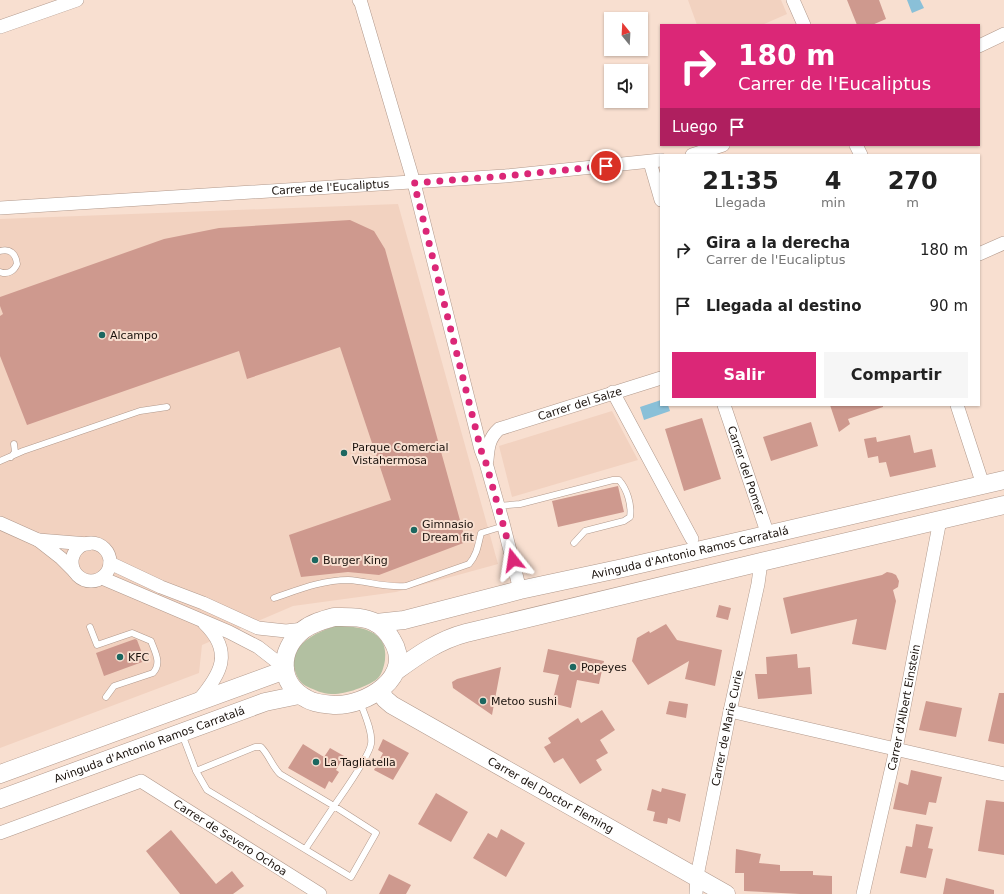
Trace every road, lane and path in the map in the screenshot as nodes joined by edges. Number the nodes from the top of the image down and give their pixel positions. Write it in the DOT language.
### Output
graph roads {
  1 [pos="77,0"];
  2 [pos="793,0"];
  3 [pos="362,1"];
  4 [pos="804,24"];
  5 [pos="0,27"];
  6 [pos="1004,34"];
  7 [pos="980,46"];
  8 [pos="720,146"];
  9 [pos="695,154"];
  10 [pos="655,161"];
  11 [pos="414,183"];
  12 [pos="660,194"];
  13 [pos="0,208"];
  14 [pos="1004,243"];
  15 [pos="0,251"];
  16 [pos="980,254"];
  17 [pos="0,272"];
  18 [pos="660,378"];
  19 [pos="613,392"];
  20 [pos="724,406"];
  21 [pos="957,406"];
  22 [pos="168,407"];
  23 [pos="471,408"];
  24 [pos="499,429"];
  25 [pos="14,444"];
  26 [pos="10,458"];
  27 [pos="0,462"];
  28 [pos="486,463"];
  29 [pos="1004,480"];
  30 [pos="983,485"];
  31 [pos="1004,505"];
  32 [pos="498,506"];
  33 [pos="940,520"];
  34 [pos="0,524"];
  35 [pos="504,526"];
  36 [pos="768,535"];
  37 [pos="692,539"];
  38 [pos="38,540"];
  39 [pos="574,543"];
  40 [pos="88,544"];
  41 [pos="761,562"];
  42 [pos="110,563"];
  43 [pos="74,571"];
  44 [pos="102,578"];
  45 [pos="520,590"];
  46 [pos="274,598"];
  47 [pos="200,619"];
  48 [pos="376,623"];
  49 [pos="90,627"];
  50 [pos="304,629"];
  51 [pos="285,669"];
  52 [pos="396,671"];
  53 [pos="380,690"];
  54 [pos="300,695"];
  55 [pos="106,697"];
  56 [pos="197,702"];
  57 [pos="360,702"];
  58 [pos="730,711"];
  59 [pos="181,732"];
  60 [pos="896,749"];
  61 [pos="196,771"];
  62 [pos="0,774"];
  63 [pos="1004,774"];
  64 [pos="0,799"];
  65 [pos="334,806"];
  66 [pos="0,832"];
  67 [pos="306,848"];
  68 [pos="296,880"];
  69 [pos="696,885"];
  70 [pos="307,894"];
  71 [pos="320,894"];
  72 [pos="726,894"];
  73 [pos="863,894"];
  1 -- 5 [label="street"];
  2 -- 4 [label="street"];
  3 -- 11 [label="street"];
  6 -- 7 [label="street"];
  8 -- 9 [label="street"];
  10 -- 11 [label="street, Carrer de l'Eucaliptus"];
  10 -- 12 [label="street"];
  11 -- 13 [label="street, Carrer de l'Eucaliptus"];
  11 -- 23 [label="street"];
  14 -- 16 [label="street"];
  15 -- 17 [label="lane"];
  18 -- 19 [label="street, Carrer del Salze"];
  19 -- 24 [label="street, Carrer del Salze"];
  19 -- 37 [label="street"];
  20 -- 36 [label="street, Carrer del Pomer"];
  21 -- 30 [label="street"];
  22 -- 26 [label="lane"];
  23 -- 24 [label="street"];
  23 -- 28 [label="street"];
  24 -- 28 [label="street"];
  25 -- 26 [label="lane"];
  26 -- 27 [label="lane"];
  28 -- 32 [label="street"];
  29 -- 30 [label="main road, Avinguda d'Antonio Ramos Carratalá"];
  30 -- 36 [label="main road, Avinguda d'Antonio Ramos Carratalá"];
  31 -- 33 [label="main road"];
  32 -- 35 [label="street"];
  32 -- 39 [label="lane"];
  33 -- 41 [label="main road"];
  33 -- 60 [label="street, Carrer d'Albert Einstein"];
  34 -- 38 [label="street"];
  35 -- 45 [label="street"];
  35 -- 46 [label="lane"];
  36 -- 45 [label="main road, Avinguda d'Antonio Ramos Carratalá"];
  38 -- 40 [label="street"];
  38 -- 43 [label="street"];
  40 -- 42 [label="street"];
  40 -- 43 [label="street"];
  41 -- 52 [label="main road"];
  41 -- 58 [label="street, Carrer de Marie Curie"];
  42 -- 44 [label="street"];
  42 -- 50 [label="street"];
  43 -- 44 [label="street"];
  44 -- 47 [label="street"];
  45 -- 48 [label="main road, Avinguda d'Antonio Ramos Carratalá"];
  47 -- 51 [label="street"];
  47 -- 56 [label="street"];
  48 -- 50 [label="main road"];
  48 -- 52 [label="main road"];
  49 -- 55 [label="lane"];
  50 -- 51 [label="main road"];
  51 -- 54 [label="main road"];
  51 -- 56 [label="main road, Avinguda d'Antonio Ramos Carratalá"];
  52 -- 53 [label="main road"];
  53 -- 57 [label="main road"];
  53 -- 69 [label="main road, Carrer del Doctor Fleming"];
  54 -- 57 [label="main road"];
  54 -- 59 [label="main road, Avinguda d'Antonio Ramos Carratalá"];
  56 -- 62 [label="main road, Avinguda d'Antonio Ramos Carratalá"];
  57 -- 65 [label="lane"];
  58 -- 60 [label="street"];
  58 -- 69 [label="street, Carrer de Marie Curie"];
  59 -- 61 [label="lane"];
  59 -- 64 [label="main road, Avinguda d'Antonio Ramos Carratalá"];
  60 -- 63 [label="street"];
  60 -- 73 [label="street, Carrer d'Albert Einstein"];
  61 -- 65 [label="lane"];
  61 -- 67 [label="lane"];
  65 -- 67 [label="lane"];
  65 -- 67 [label="lane"];
  66 -- 68 [label="street, Carrer de Severo Ochoa"];
  68 -- 70 [label="street"];
  68 -- 71 [label="street, Carrer de Severo Ochoa"];
  69 -- 72 [label="main road, Carrer del Doctor Fleming"];
}
